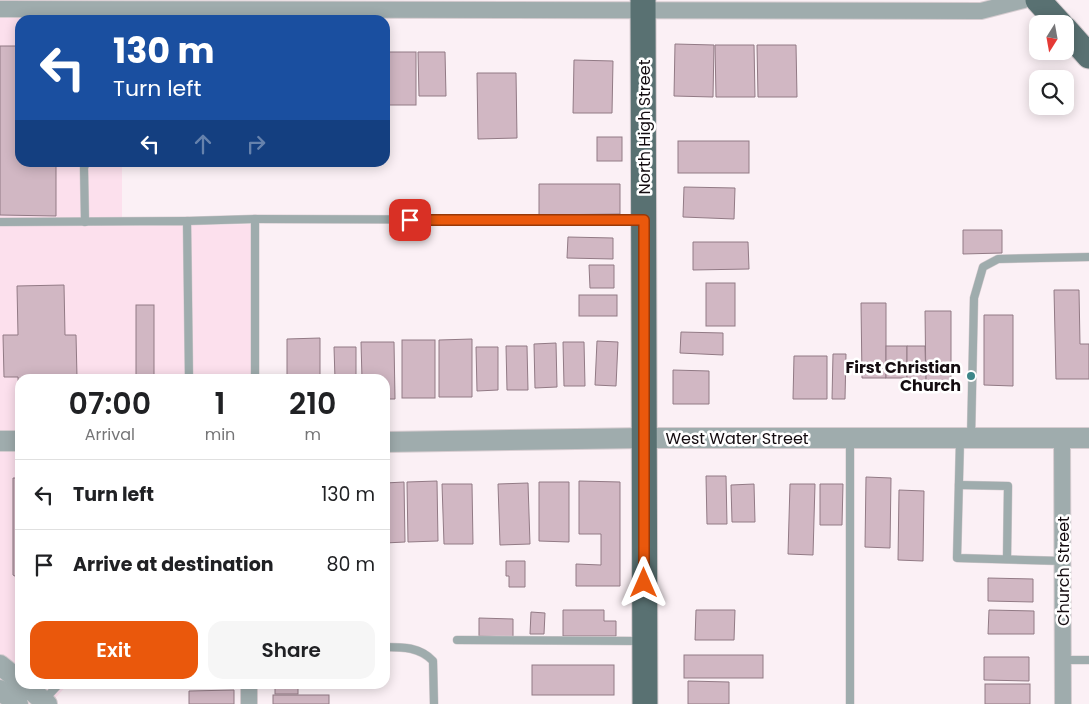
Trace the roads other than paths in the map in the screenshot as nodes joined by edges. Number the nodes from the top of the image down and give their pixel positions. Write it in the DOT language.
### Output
graph roads {
  1 [pos="1024,0"];
  2 [pos="1038,0"];
  3 [pos="258,4"];
  4 [pos="643,5"];
  5 [pos="0,9"];
  6 [pos="102,14"];
  7 [pos="1052,15"];
  8 [pos="1074,39"];
  9 [pos="1089,56"];
  10 [pos="84,167"];
  11 [pos="255,219"];
  12 [pos="644,220"];
  13 [pos="187,221"];
  14 [pos="0,222"];
  15 [pos="85,222"];
  16 [pos="1089,258"];
  17 [pos="189,374"];
  18 [pos="255,374"];
  19 [pos="1062,437"];
  20 [pos="644,438"];
  21 [pos="850,438"];
  22 [pos="966,438"];
  23 [pos="1089,438"];
  24 [pos="0,441"];
  25 [pos="15,442"];
  26 [pos="390,442"];
  27 [pos="959,485"];
  28 [pos="1007,559"];
  29 [pos="1063,560"];
  30 [pos="457,640"];
  31 [pos="645,640"];
  32 [pos="390,647"];
  33 [pos="1063,660"];
  34 [pos="1089,660"];
  35 [pos="0,665"];
  36 [pos="15,677"];
  37 [pos="30,689"];
  38 [pos="55,689"];
  39 [pos="249,689"];
  40 [pos="0,690"];
  41 [pos="46,702"];
  42 [pos="18,704"];
  43 [pos="249,704"];
  44 [pos="434,704"];
  45 [pos="645,704"];
  46 [pos="850,704"];
  47 [pos="1063,704"];
  1 -- 4 [label="street"];
  2 -- 7 [label="main road"];
  3 -- 4 [label="street"];
  3 -- 6 [label="street"];
  4 -- 12 [label="main road, North High Street"];
  5 -- 6 [label="street"];
  8 -- 9 [label="main road"];
  10 -- 15 [label="lane"];
  11 -- 12 [label="lane"];
  11 -- 13 [label="lane"];
  11 -- 18 [label="lane"];
  12 -- 20 [label="main road, North High Street"];
  13 -- 15 [label="lane"];
  13 -- 17 [label="lane"];
  14 -- 15 [label="lane"];
  16 -- 22 [label="lane"];
  19 -- 22 [label="street, West Water Street"];
  19 -- 23 [label="street, West Water Street"];
  19 -- 29 [label="street, Church Street"];
  20 -- 21 [label="street, West Water Street"];
  20 -- 26 [label="street, West Water Street"];
  20 -- 31 [label="main road, North High Street"];
  21 -- 22 [label="street, West Water Street"];
  21 -- 46 [label="lane"];
  22 -- 27 [label="lane"];
  24 -- 25 [label="street"];
  27 -- 28 [label="lane"];
  27 -- 28 [label="lane"];
  28 -- 29 [label="lane"];
  29 -- 33 [label="street, Church Street"];
  30 -- 31 [label="lane"];
  31 -- 45 [label="main road, North High Street"];
  32 -- 44 [label="lane"];
  33 -- 34 [label="lane"];
  33 -- 47 [label="street, Church Street"];
  35 -- 36 [label="street"];
  37 -- 41 [label="street"];
  38 -- 41 [label="lane"];
  39 -- 43 [label="street"];
  40 -- 42 [label="street"];
}
